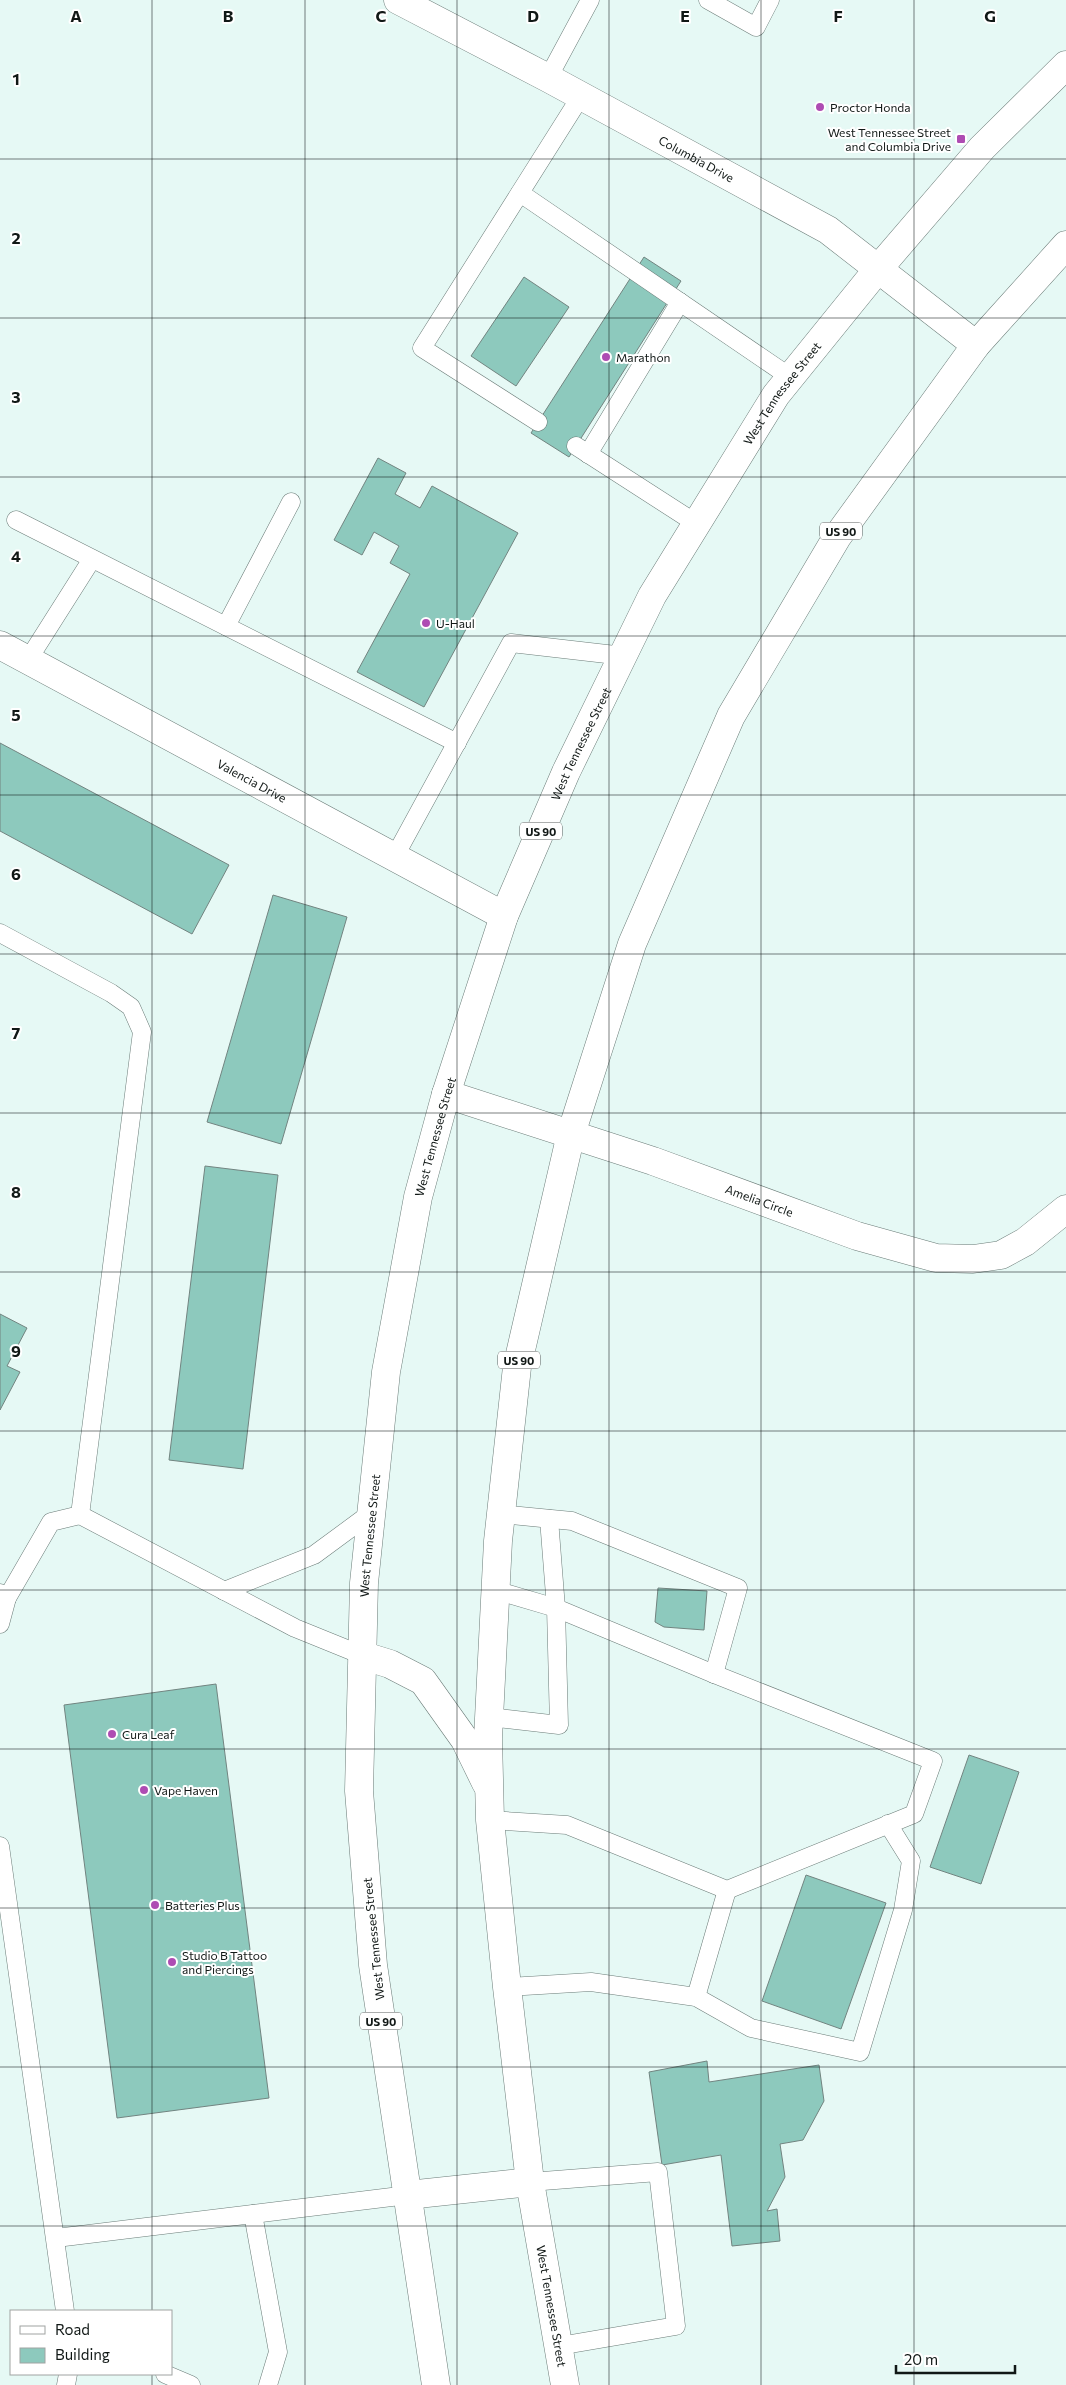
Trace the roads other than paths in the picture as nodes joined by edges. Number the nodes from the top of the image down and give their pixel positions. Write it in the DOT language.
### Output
graph roads {
  1 [pos="398,0"];
  2 [pos="590,0"];
  3 [pos="708,0"];
  4 [pos="770,0"];
  5 [pos="1066,64"];
  6 [pos="548,78"];
  7 [pos="581,96"];
  8 [pos="520,193"];
  9 [pos="1066,245"];
  10 [pos="878,269"];
  11 [pos="680,302"];
  12 [pos="976,345"];
  13 [pos="790,377"];
  14 [pos="538,422"];
  15 [pos="291,502"];
  16 [pos="16,520"];
  17 [pos="697,524"];
  18 [pos="92,558"];
  19 [pos="226,626"];
  20 [pos="0,645"];
  21 [pos="624,656"];
  22 [pos="28,660"];
  23 [pos="457,743"];
  24 [pos="395,856"];
  25 [pos="504,916"];
  26 [pos="0,933"];
  27 [pos="446,1094"];
  28 [pos="571,1134"];
  29 [pos="1066,1209"];
  30 [pos="371,1513"];
  31 [pos="500,1514"];
  32 [pos="80,1515"];
  33 [pos="548,1519"];
  34 [pos="495,1590"];
  35 [pos="224,1591"];
  36 [pos="4,1596"];
  37 [pos="556,1608"];
  38 [pos="0,1624"];
  39 [pos="364,1656"];
  40 [pos="714,1674"];
  41 [pos="489,1717"];
  42 [pos="489,1789"];
  43 [pos="490,1820"];
  44 [pos="888,1824"];
  45 [pos="0,1846"];
  46 [pos="727,1890"];
  47 [pos="507,1987"];
  48 [pos="696,1997"];
  49 [pos="530,2182"];
  50 [pos="408,2195"];
  51 [pos="253,2214"];
  52 [pos="56,2238"];
  53 [pos="65,2310"];
  54 [pos="559,2346"];
  55 [pos="167,2375"];
  56 [pos="191,2385"];
  57 [pos="268,2385"];
  58 [pos="436,2385"];
  59 [pos="566,2385"];
  1 -- 6 [label="main road, Columbia Drive"];
  2 -- 6 [label="lane"];
  3 -- 4 [label="lane"];
  5 -- 10 [label="main road, West Tennessee Street / US 90"];
  6 -- 7 [label="main road, Columbia Drive"];
  7 -- 8 [label="lane"];
  7 -- 10 [label="main road, Columbia Drive"];
  8 -- 11 [label="lane"];
  8 -- 14 [label="lane"];
  9 -- 12 [label="main road, West Tennessee Street / US 90"];
  10 -- 12 [label="main road, Columbia Drive"];
  10 -- 13 [label="main road, West Tennessee Street / US 90"];
  11 -- 13 [label="lane"];
  11 -- 17 [label="lane"];
  12 -- 28 [label="main road, West Tennessee Street / US 90"];
  13 -- 17 [label="main road, West Tennessee Street / US 90"];
  15 -- 19 [label="lane"];
  16 -- 18 [label="lane"];
  17 -- 21 [label="main road, West Tennessee Street / US 90"];
  18 -- 19 [label="lane"];
  18 -- 22 [label="lane"];
  19 -- 23 [label="lane"];
  20 -- 22 [label="main road, Valencia Drive"];
  21 -- 23 [label="lane"];
  21 -- 25 [label="main road, West Tennessee Street / US 90"];
  22 -- 24 [label="main road, Valencia Drive"];
  23 -- 24 [label="lane"];
  24 -- 25 [label="main road, Valencia Drive"];
  25 -- 27 [label="main road, West Tennessee Street / US 90"];
  26 -- 32 [label="lane"];
  27 -- 28 [label="main road, Amelia Circle"];
  27 -- 30 [label="main road, West Tennessee Street / US 90"];
  28 -- 29 [label="main road, Amelia Circle"];
  28 -- 31 [label="main road, West Tennessee Street / US 90"];
  30 -- 35 [label="lane"];
  30 -- 39 [label="main road, West Tennessee Street / US 90"];
  31 -- 33 [label="lane"];
  31 -- 34 [label="main road, West Tennessee Street / US 90"];
  32 -- 35 [label="lane"];
  32 -- 36 [label="lane"];
  33 -- 37 [label="lane"];
  33 -- 40 [label="lane"];
  34 -- 37 [label="lane"];
  34 -- 41 [label="main road, West Tennessee Street / US 90"];
  35 -- 39 [label="lane"];
  36 -- 38 [label="lane"];
  37 -- 40 [label="lane"];
  37 -- 41 [label="lane"];
  39 -- 42 [label="main road"];
  39 -- 50 [label="main road, West Tennessee Street / US 90"];
  40 -- 44 [label="lane"];
  41 -- 42 [label="main road, West Tennessee Street / US 90"];
  42 -- 43 [label="main road, West Tennessee Street / US 90"];
  43 -- 46 [label="lane"];
  43 -- 47 [label="main road, West Tennessee Street / US 90"];
  44 -- 46 [label="lane"];
  44 -- 48 [label="lane"];
  45 -- 52 [label="lane"];
  46 -- 48 [label="lane"];
  47 -- 48 [label="lane"];
  47 -- 49 [label="main road, West Tennessee Street / US 90"];
  49 -- 50 [label="main road"];
  49 -- 54 [label="main road, West Tennessee Street / US 90"];
  49 -- 54 [label="lane"];
  50 -- 51 [label="lane"];
  50 -- 58 [label="main road, West Tennessee Street / US 90"];
  51 -- 52 [label="lane"];
  51 -- 57 [label="lane"];
  52 -- 53 [label="lane"];
  54 -- 59 [label="main road, West Tennessee Street / US 90"];
  55 -- 56 [label="lane"];
}
